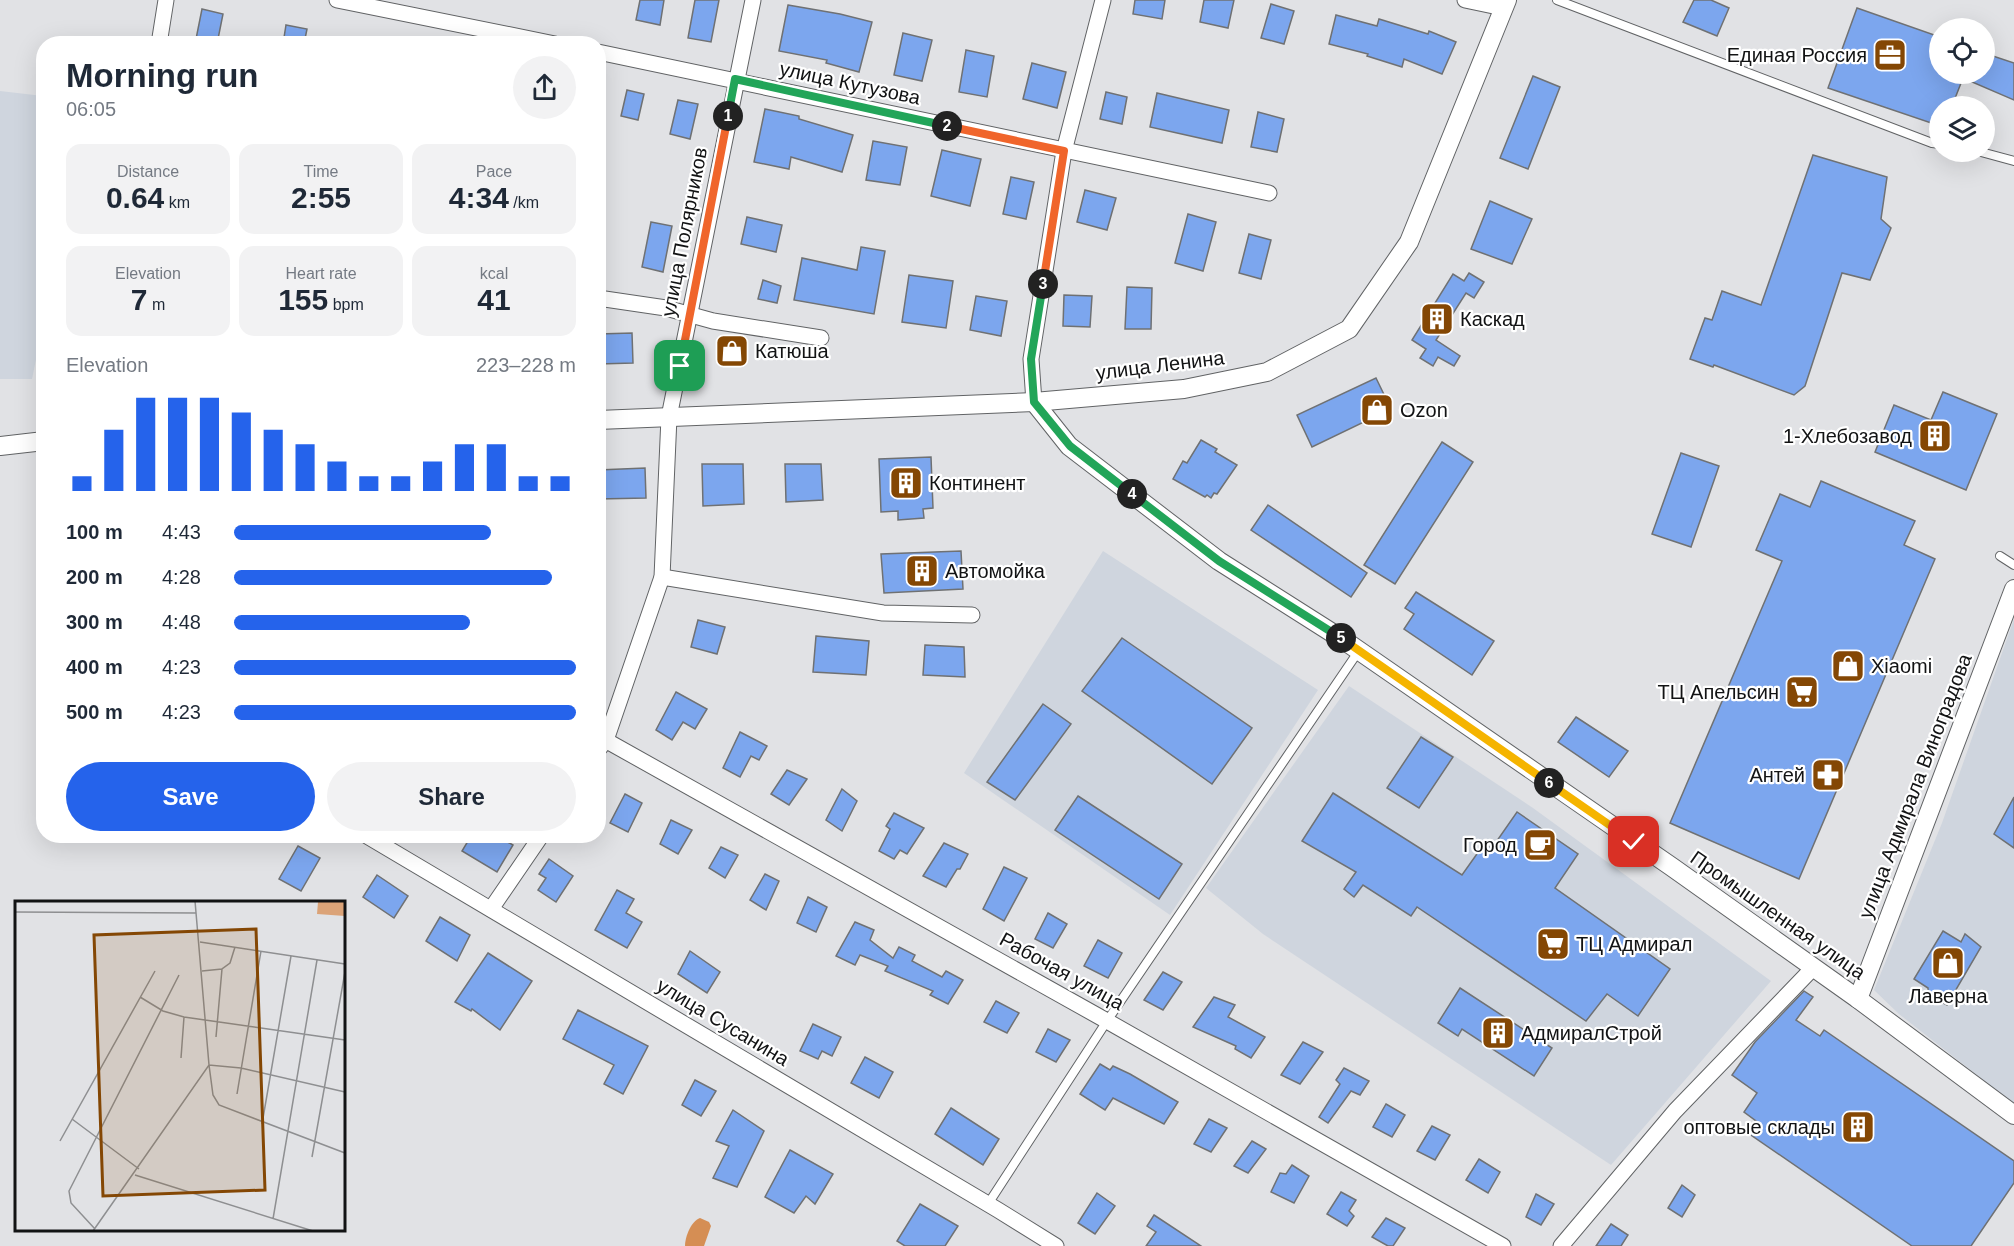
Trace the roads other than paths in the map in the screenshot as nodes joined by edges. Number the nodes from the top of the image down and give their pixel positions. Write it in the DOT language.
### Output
graph roads {
  1 [pos="166,0"];
  2 [pos="337,0"];
  3 [pos="753,0"];
  4 [pos="1102,0"];
  5 [pos="1465,0"];
  6 [pos="1557,0"];
  7 [pos="1505,4"];
  8 [pos="160,36"];
  9 [pos="515,36"];
  10 [pos="606,54"];
  11 [pos="735,79"];
  12 [pos="1929,140"];
  13 [pos="1064,151"];
  14 [pos="1995,156"];
  15 [pos="2014,161"];
  16 [pos="1269,193"];
  17 [pos="606,299"];
  18 [pos="690,314"];
  19 [pos="820,338"];
  20 [pos="1034,402"];
  21 [pos="669,417"];
  22 [pos="606,420"];
  23 [pos="36,442"];
  24 [pos="0,446"];
  25 [pos="2000,556"];
  26 [pos="2014,565"];
  27 [pos="662,577"];
  28 [pos="2014,589"];
  29 [pos="972,615"];
  30 [pos="1359,651"];
  31 [pos="606,728"];
  32 [pos="606,745"];
  33 [pos="379,843"];
  34 [pos="536,843"];
  35 [pos="491,909"];
  36 [pos="1813,969"];
  37 [pos="1858,999"];
  38 [pos="1107,1021"];
  39 [pos="2014,1115"];
  40 [pos="988,1204"];
  41 [pos="1056,1246"];
  42 [pos="1503,1246"];
  43 [pos="1561,1246"];
  1 -- 8 [label="street"];
  2 -- 9 [label="street"];
  3 -- 11 [label="street, улица Полярников"];
  4 -- 13 [label="street"];
  5 -- 7 [label="street"];
  6 -- 12 [label="lane"];
  7 -- 20 [label="street, улица Ленина"];
  10 -- 11 [label="street, улица Кутузова"];
  11 -- 13 [label="street, улица Кутузова"];
  11 -- 18 [label="street, улица Полярников"];
  13 -- 16 [label="street, улица Кутузова"];
  13 -- 20 [label="street"];
  14 -- 15 [label="lane"];
  17 -- 18 [label="street"];
  18 -- 19 [label="street"];
  18 -- 21 [label="street, улица Полярников"];
  20 -- 21 [label="street, улица Ленина"];
  20 -- 30 [label="street, Промышленная улица"];
  21 -- 22 [label="street, улица Ленина"];
  21 -- 27 [label="street, улица Полярников"];
  23 -- 24 [label="street"];
  25 -- 26 [label="lane"];
  27 -- 29 [label="street"];
  27 -- 31 [label="street, улица Полярников"];
  28 -- 37 [label="street, улица Адмирала Виноградова"];
  30 -- 36 [label="street, Промышленная улица"];
  30 -- 38 [label="lane"];
  32 -- 38 [label="street, Рабочая улица"];
  33 -- 35 [label="street, улица Сусанина"];
  34 -- 35 [label="street"];
  35 -- 40 [label="street, улица Сусанина"];
  36 -- 37 [label="street, Промышленная улица"];
  36 -- 43 [label="street"];
  37 -- 39 [label="street, Промышленная улица"];
  38 -- 40 [label="lane"];
  38 -- 42 [label="street, Рабочая улица"];
  40 -- 41 [label="street, улица Сусанина"];
}
